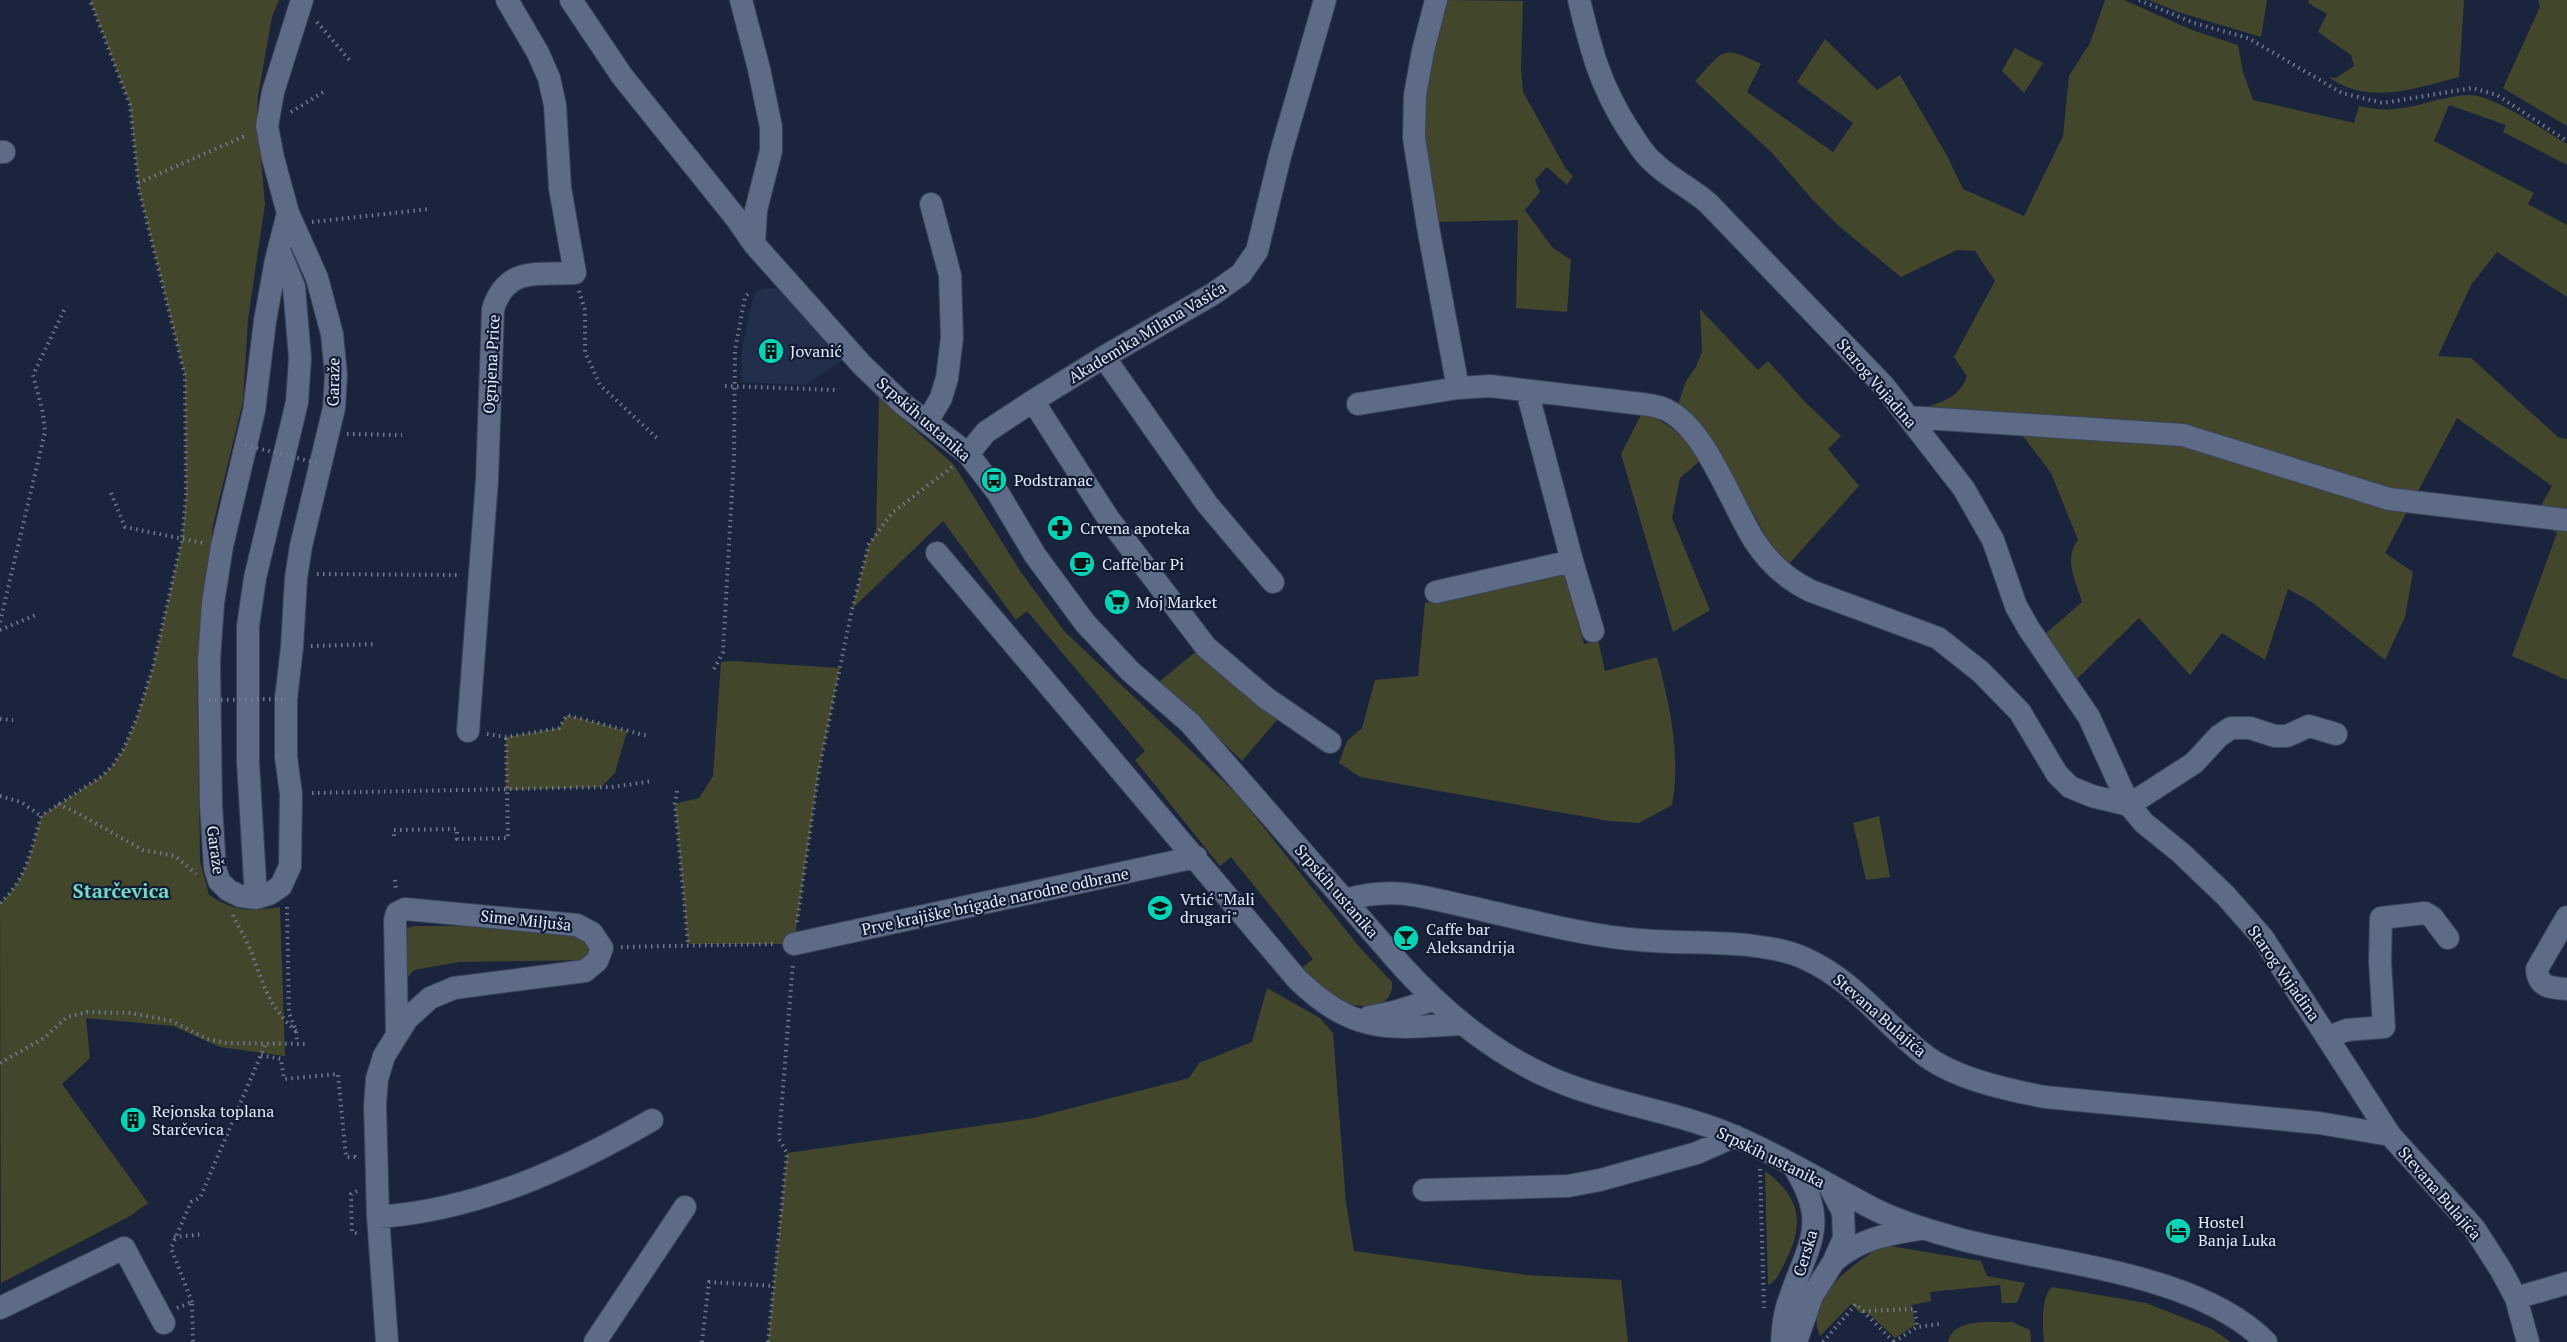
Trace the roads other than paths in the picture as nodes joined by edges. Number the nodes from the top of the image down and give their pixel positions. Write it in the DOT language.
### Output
graph roads {
  1 [pos="507,0"];
  2 [pos="571,0"];
  3 [pos="741,0"];
  4 [pos="1325,0"];
  5 [pos="1436,0"];
  6 [pos="1579,0"];
  7 [pos="301,2"];
  8 [pos="931,204"];
  9 [pos="291,219"];
  10 [pos="754,244"];
  11 [pos="279,250"];
  12 [pos="1104,357"];
  13 [pos="1458,388"];
  14 [pos="1527,391"];
  15 [pos="1033,401"];
  16 [pos="1358,404"];
  17 [pos="1908,417"];
  18 [pos="927,422"];
  19 [pos="968,454"];
  20 [pos="2567,520"];
  21 [pos="937,553"];
  22 [pos="1572,561"];
  23 [pos="1273,582"];
  24 [pos="1436,592"];
  25 [pos="1593,632"];
  26 [pos="468,731"];
  27 [pos="2336,734"];
  28 [pos="1330,742"];
  29 [pos="2129,805"];
  30 [pos="1196,857"];
  31 [pos="256,898"];
  32 [pos="1345,900"];
  33 [pos="2567,917"];
  34 [pos="2448,938"];
  35 [pos="794,944"];
  36 [pos="2567,989"];
  37 [pos="1433,1000"];
  38 [pos="1356,1019"];
  39 [pos="1461,1024"];
  40 [pos="397,1034"];
  41 [pos="2328,1037"];
  42 [pos="652,1120"];
  43 [pos="2390,1135"];
  44 [pos="1735,1136"];
  45 [pos="1794,1167"];
  46 [pos="1829,1185"];
  47 [pos="1424,1190"];
  48 [pos="685,1207"];
  49 [pos="378,1217"];
  50 [pos="1923,1228"];
  51 [pos="1834,1261"];
  52 [pos="2567,1283"];
  53 [pos="2516,1298"];
  54 [pos="0,1308"];
  55 [pos="164,1323"];
  56 [pos="387,1342"];
  57 [pos="595,1342"];
  58 [pos="1782,1342"];
  59 [pos="1796,1342"];
  60 [pos="2266,1342"];
  61 [pos="2528,1342"];
  1 -- 26 [label="street, Ognjena Price"];
  2 -- 10 [label="street, Srpskih ustanika"];
  3 -- 10 [label="street"];
  4 -- 12 [label="street, Akademika Milana Vasića"];
  5 -- 13 [label="street"];
  6 -- 17 [label="street, Starog Vujadina"];
  7 -- 9 [label="street, Garaže"];
  8 -- 18 [label="street"];
  9 -- 11 [label="street, Garaže"];
  9 -- 31 [label="street, Garaže"];
  10 -- 18 [label="street, Srpskih ustanika"];
  11 -- 31 [label="street"];
  11 -- 31 [label="street, Garaže"];
  12 -- 15 [label="street, Akademika Milana Vasića"];
  12 -- 23 [label="street"];
  13 -- 14 [label="street"];
  13 -- 16 [label="street"];
  14 -- 22 [label="street"];
  14 -- 29 [label="street"];
  15 -- 19 [label="street, Akademika Milana Vasića"];
  15 -- 28 [label="street"];
  17 -- 20 [label="street"];
  17 -- 29 [label="street, Starog Vujadina"];
  18 -- 19 [label="street, Srpskih ustanika"];
  19 -- 32 [label="street, Srpskih ustanika"];
  21 -- 30 [label="street"];
  22 -- 24 [label="street"];
  22 -- 25 [label="street"];
  27 -- 29 [label="street"];
  29 -- 41 [label="street, Starog Vujadina"];
  30 -- 35 [label="street, Prve krajiške brigade narodne odbrane"];
  30 -- 38 [label="street"];
  32 -- 37 [label="street, Srpskih ustanika"];
  32 -- 43 [label="street, Stevana Bulajića"];
  33 -- 36 [label="street"];
  34 -- 41 [label="street"];
  37 -- 38 [label="street"];
  37 -- 39 [label="street, Srpskih ustanika"];
  38 -- 39 [label="street"];
  39 -- 44 [label="street, Srpskih ustanika"];
  40 -- 40 [label="street, Sime Miljuša"];
  40 -- 49 [label="street, Sime Miljuša"];
  41 -- 43 [label="street, Starog Vujadina"];
  42 -- 49 [label="street"];
  43 -- 53 [label="street, Stevana Bulajića"];
  44 -- 45 [label="street, Srpskih ustanika"];
  44 -- 47 [label="street"];
  45 -- 46 [label="street, Srpskih ustanika"];
  45 -- 58 [label="street, Cerska"];
  46 -- 50 [label="street, Srpskih ustanika"];
  46 -- 51 [label="street, Cerska"];
  48 -- 57 [label="street"];
  49 -- 56 [label="street, Sime Miljuša"];
  50 -- 51 [label="street"];
  50 -- 60 [label="street, Srpskih ustanika"];
  51 -- 59 [label="street, Cerska"];
  52 -- 53 [label="street"];
  53 -- 61 [label="street, Stevana Bulajića"];
  54 -- 55 [label="street"];
}
